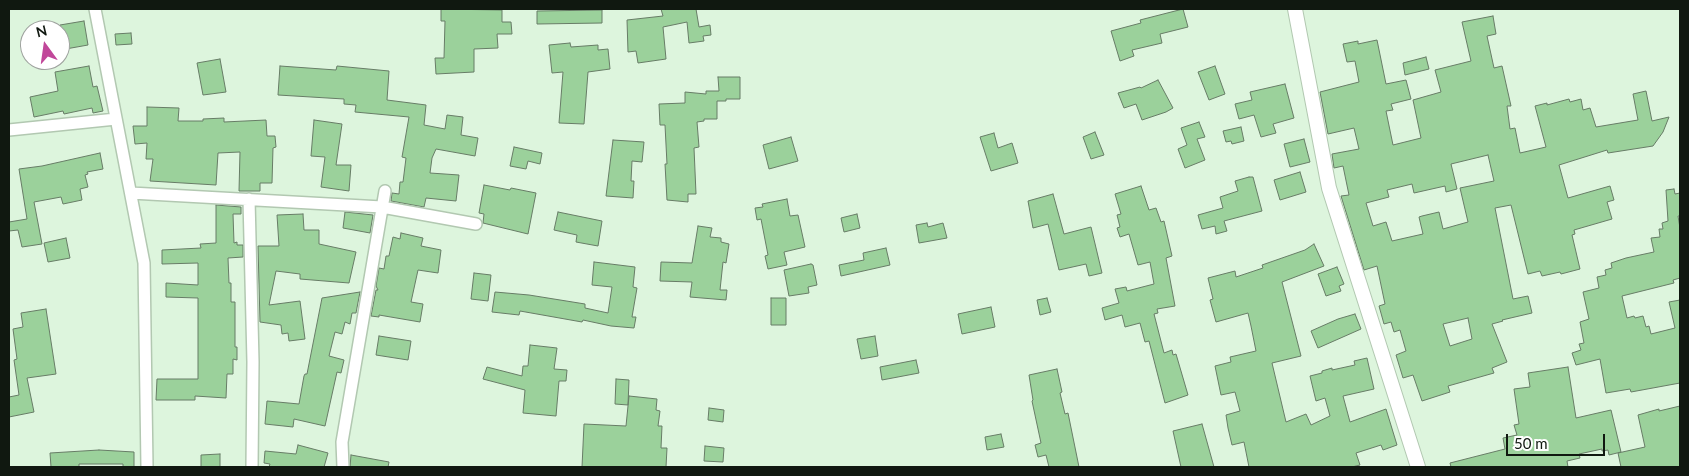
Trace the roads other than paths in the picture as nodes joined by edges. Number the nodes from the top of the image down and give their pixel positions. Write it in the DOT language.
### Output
graph roads {
  1 [pos="95,9"];
  2 [pos="1295,9"];
  3 [pos="116,119"];
  4 [pos="9,130"];
  5 [pos="385,191"];
  6 [pos="130,193"];
  7 [pos="250,199"];
  8 [pos="382,207"];
  9 [pos="476,224"];
  10 [pos="147,467"];
  11 [pos="252,467"];
  12 [pos="343,467"];
  13 [pos="1418,467"];
  1 -- 3 [label="street"];
  2 -- 13 [label="street"];
  3 -- 4 [label="street"];
  3 -- 6 [label="street"];
  5 -- 8 [label="street"];
  6 -- 7 [label="street"];
  6 -- 10 [label="street"];
  7 -- 8 [label="street"];
  7 -- 11 [label="street"];
  8 -- 9 [label="street"];
  8 -- 12 [label="street"];
}
